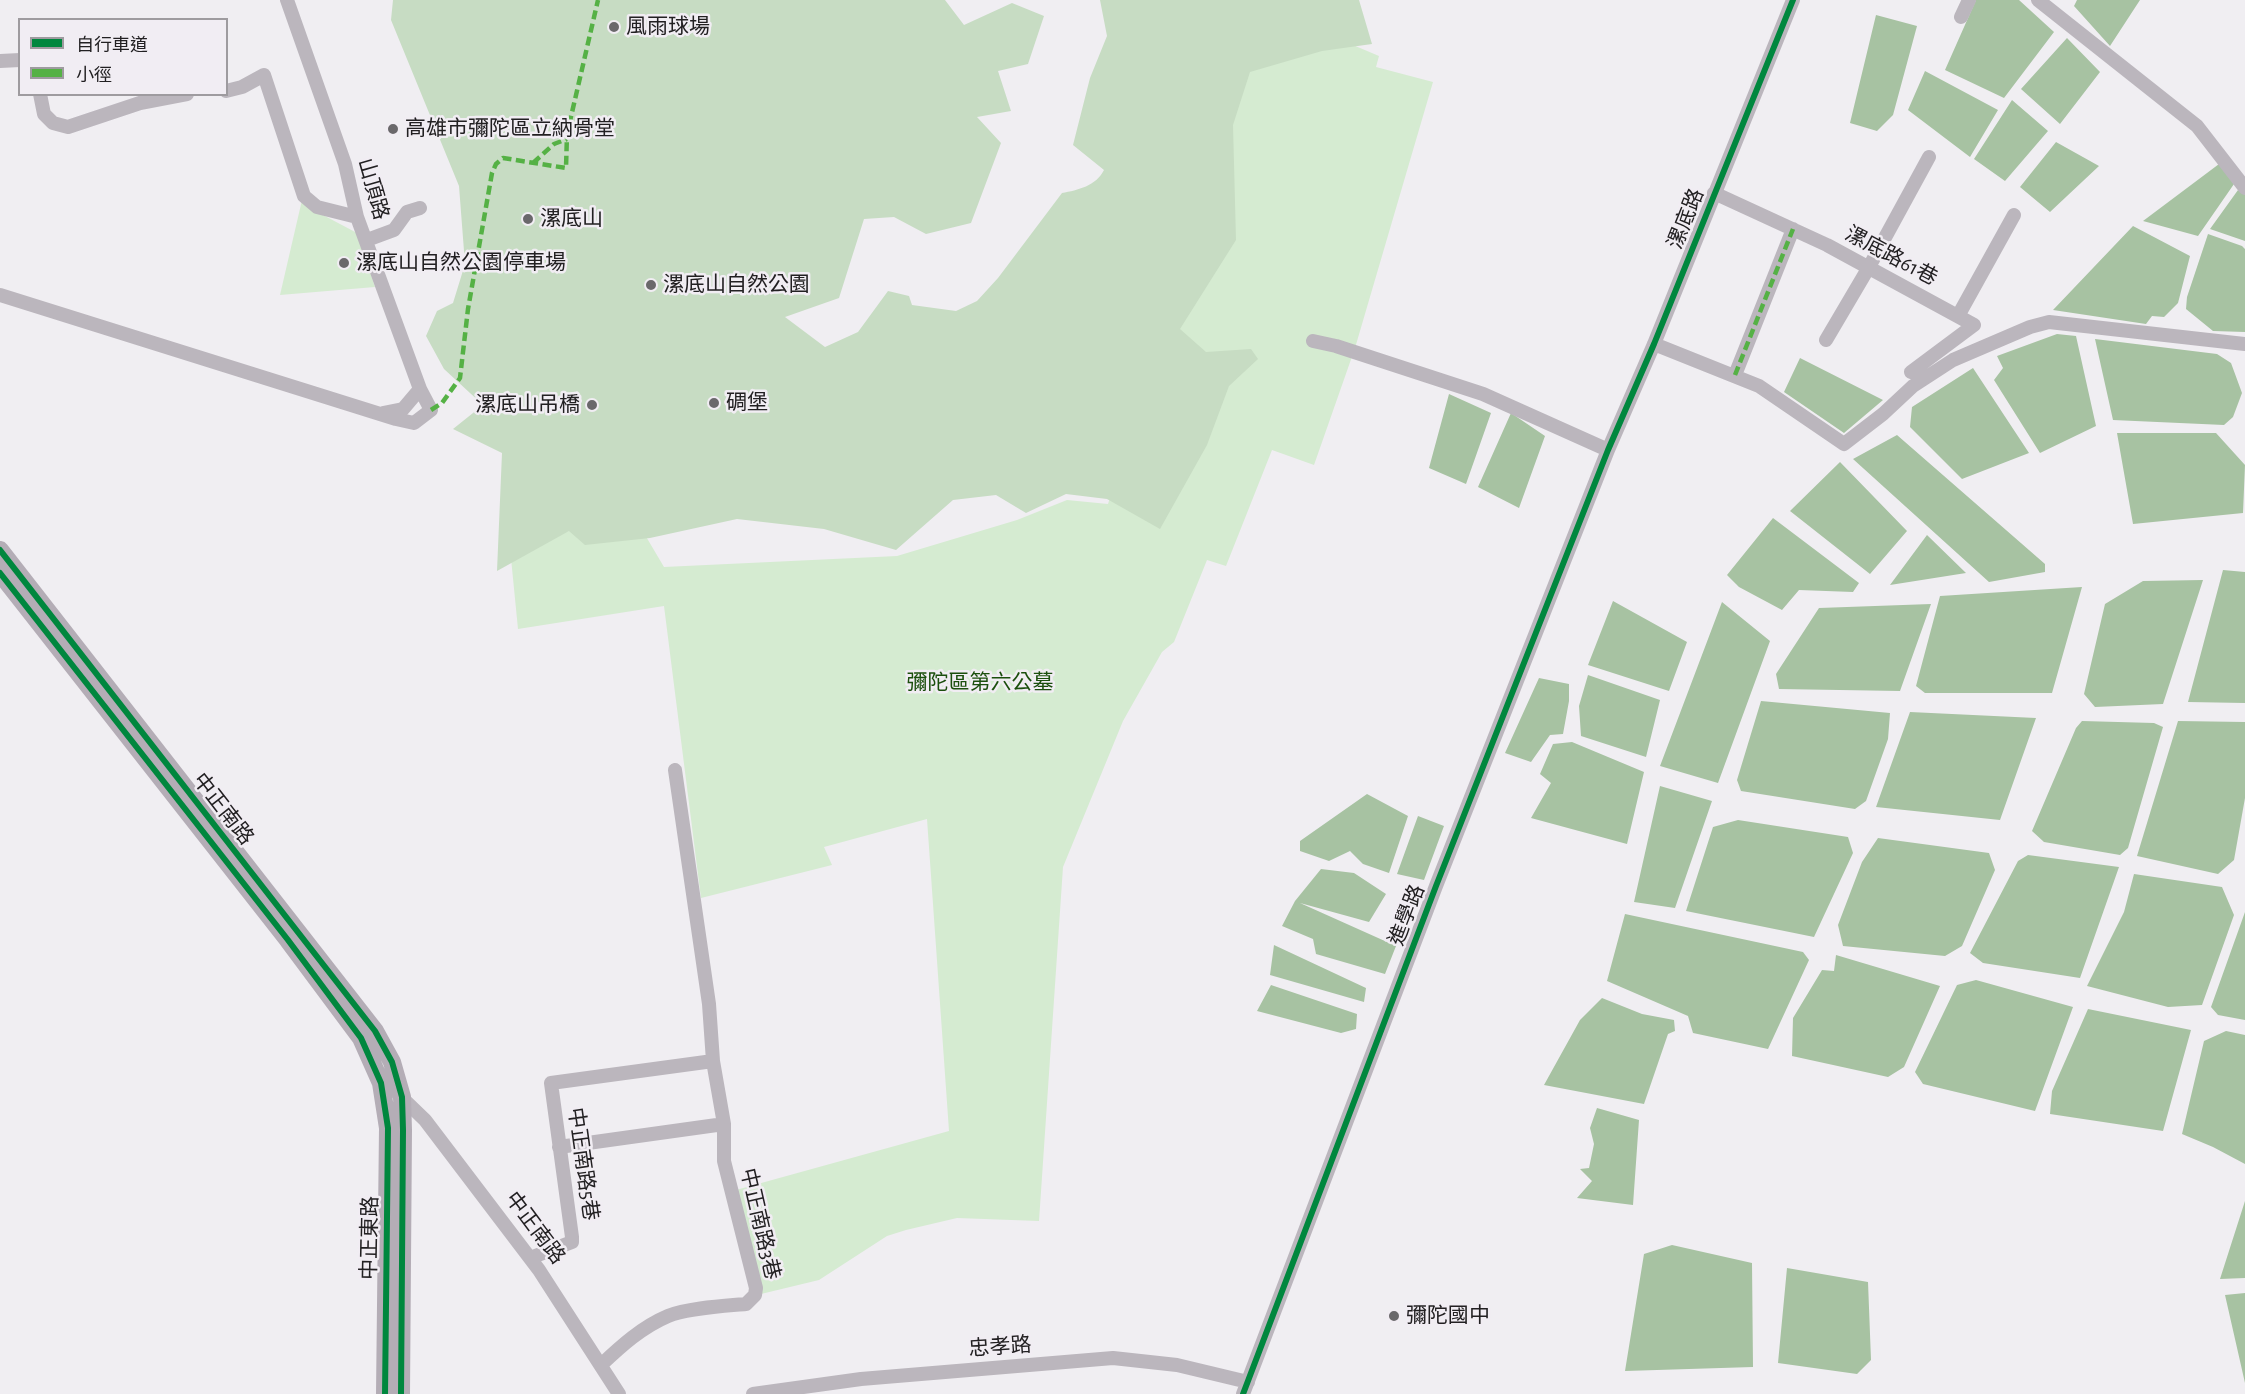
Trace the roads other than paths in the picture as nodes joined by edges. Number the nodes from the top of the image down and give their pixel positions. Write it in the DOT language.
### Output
graph roads {
  1 [pos="287,0"];
  2 [pos="1793,0"];
  3 [pos="1969,0"];
  4 [pos="2038,0"];
  5 [pos="1961,17"];
  6 [pos="18,60"];
  7 [pos="0,61"];
  8 [pos="228,90"];
  9 [pos="40,96"];
  10 [pos="177,96"];
  11 [pos="1929,157"];
  12 [pos="2245,188"];
  13 [pos="1714,193"];
  14 [pos="420,208"];
  15 [pos="2014,215"];
  16 [pos="357,217"];
  17 [pos="1793,229"];
  18 [pos="367,240"];
  19 [pos="1869,267"];
  20 [pos="0,295"];
  21 [pos="1958,316"];
  22 [pos="1826,340"];
  23 [pos="1313,341"];
  24 [pos="1654,344"];
  25 [pos="2245,344"];
  26 [pos="1911,372"];
  27 [pos="1735,375"];
  28 [pos="420,389"];
  29 [pos="380,413"];
  30 [pos="1608,450"];
  31 [pos="0,550"];
  32 [pos="0,573"];
  33 [pos="675,770"];
  34 [pos="713,1061"];
  35 [pos="381,1083"];
  36 [pos="402,1097"];
  37 [pos="724,1124"];
  38 [pos="559,1147"];
  39 [pos="530,1258"];
  40 [pos="601,1365"];
  41 [pos="1246,1388"];
  42 [pos="385,1394"];
  43 [pos="401,1394"];
  44 [pos="619,1394"];
  45 [pos="753,1394"];
  1 -- 16 [label="street, 山頂路"];
  2 -- 13 [label="street, 漯底路"];
  3 -- 5 [label="street"];
  4 -- 12 [label="street"];
  6 -- 7 [label="street"];
  8 -- 16 [label="street"];
  9 -- 10 [label="street"];
  11 -- 19 [label="street"];
  13 -- 17 [label="street, 漯底路61巷"];
  13 -- 24 [label="street, 漯底路"];
  14 -- 18 [label="street"];
  15 -- 21 [label="street"];
  16 -- 18 [label="street, 山頂路"];
  17 -- 19 [label="street, 漯底路61巷"];
  17 -- 27 [label="street"];
  18 -- 28 [label="street, 山頂路"];
  19 -- 21 [label="street, 漯底路61巷"];
  19 -- 22 [label="street"];
  20 -- 29 [label="street"];
  21 -- 26 [label="street"];
  23 -- 30 [label="street"];
  24 -- 27 [label="street"];
  24 -- 30 [label="street, 漯底路"];
  25 -- 27 [label="street"];
  28 -- 29 [label="street"];
  28 -- 29 [label="street, 山頂路"];
  30 -- 41 [label="street, 進學路"];
  31 -- 36 [label="main road, 中正南路"];
  32 -- 35 [label="main road, 中正南路"];
  33 -- 34 [label="street, 中正南路3巷"];
  34 -- 37 [label="street, 中正南路3巷"];
  34 -- 38 [label="street, 中正南路5巷"];
  35 -- 36 [label="street, 中正南路"];
  35 -- 42 [label="main road, 中正東路"];
  36 -- 39 [label="street, 中正南路"];
  36 -- 43 [label="main road, 中正東路"];
  37 -- 38 [label="street"];
  37 -- 40 [label="street, 中正南路3巷"];
  38 -- 39 [label="street, 中正南路5巷"];
  39 -- 40 [label="street, 中正南路"];
  40 -- 44 [label="street, 中正南路"];
  41 -- 45 [label="street, 忠孝路"];
}
